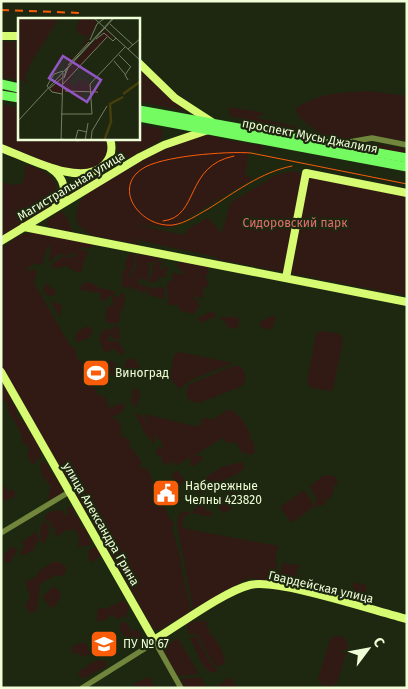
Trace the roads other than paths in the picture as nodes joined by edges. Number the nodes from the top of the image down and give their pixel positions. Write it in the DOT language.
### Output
graph roads {
  1 [pos="1,36"];
  2 [pos="18,36"];
  3 [pos="140,64"];
  4 [pos="1,84"];
  5 [pos="18,88"];
  6 [pos="1,95"];
  7 [pos="18,98"];
  8 [pos="140,110"];
  9 [pos="140,117"];
  10 [pos="210,126"];
  11 [pos="110,140"];
  12 [pos="332,145"];
  13 [pos="407,145"];
  14 [pos="1,148"];
  15 [pos="407,158"];
  16 [pos="45,165"];
  17 [pos="407,167"];
  18 [pos="407,193"];
  19 [pos="45,215"];
  20 [pos="24,227"];
  21 [pos="1,241"];
  22 [pos="286,278"];
  23 [pos="407,302"];
  24 [pos="1,372"];
  25 [pos="69,492"];
  26 [pos="1,533"];
  27 [pos="407,619"];
  28 [pos="154,640"];
  29 [pos="82,688"];
  30 [pos="182,688"];
  1 -- 2 [label="street"];
  3 -- 10 [label="street"];
  4 -- 5 [label="main road"];
  6 -- 7 [label="main road"];
  8 -- 10 [label="main road"];
  9 -- 10 [label="main road"];
  10 -- 12 [label="main road, проспект Мусы Джалиля"];
  10 -- 17 [label="main road, проспект Мусы Джалиля"];
  10 -- 19 [label="street, Магистральная улица"];
  11 -- 16 [label="street"];
  12 -- 13 [label="street"];
  12 -- 15 [label="main road, проспект Мусы Джалиля"];
  14 -- 16 [label="street"];
  16 -- 19 [label="street"];
  18 -- 22 [label="street"];
  19 -- 20 [label="street, Магистральная улица"];
  20 -- 21 [label="street, Магистральная улица"];
  20 -- 22 [label="street"];
  22 -- 23 [label="street"];
  24 -- 25 [label="street, улица Александра Грина"];
  25 -- 26 [label="street"];
  25 -- 28 [label="street, улица Александра Грина"];
  27 -- 28 [label="street, Гвардейская улица"];
  28 -- 29 [label="street"];
  28 -- 30 [label="street, улица Александра Грина"];
}
